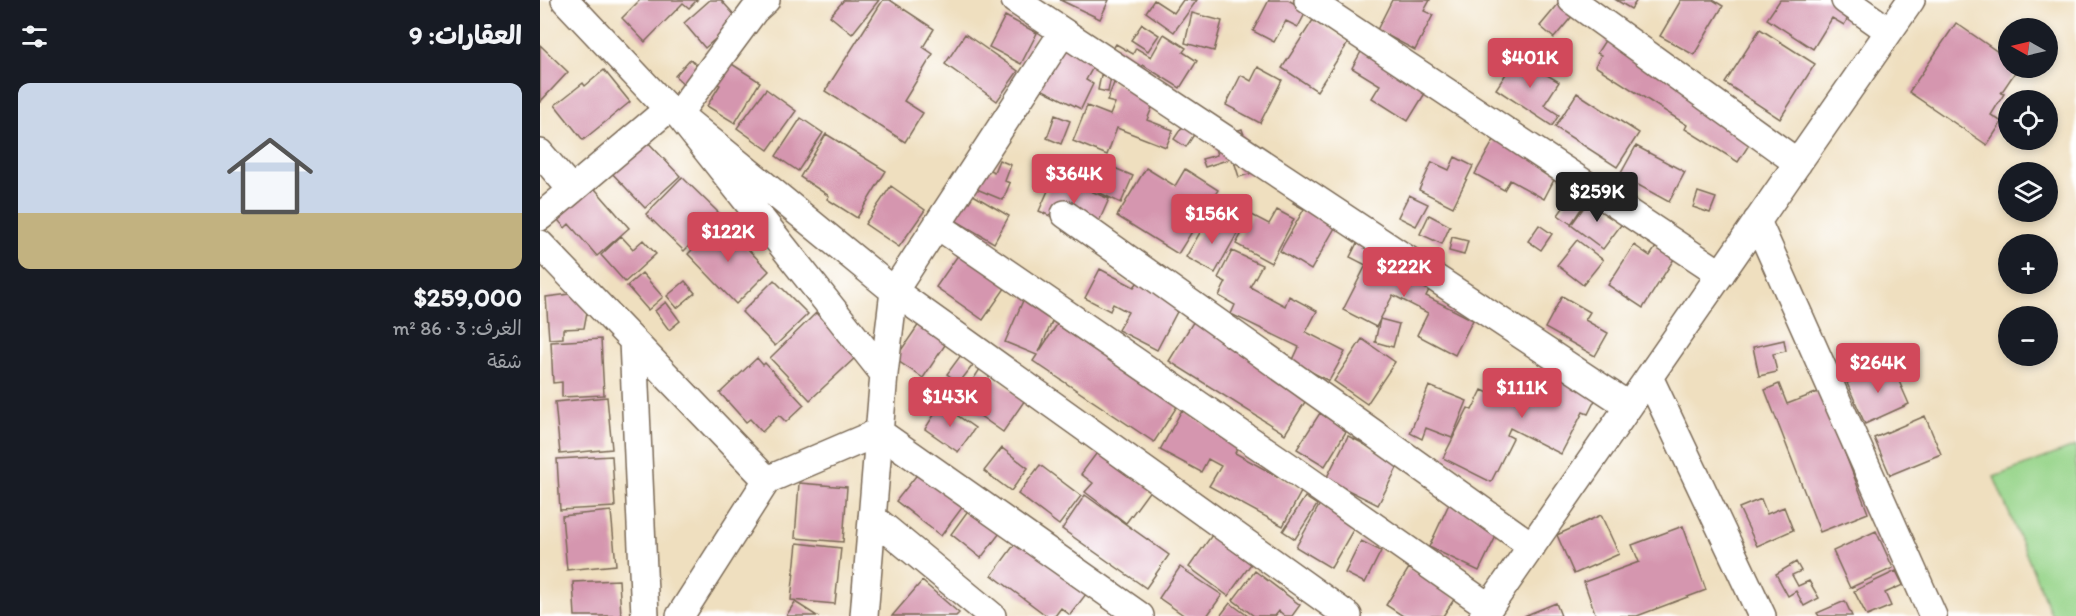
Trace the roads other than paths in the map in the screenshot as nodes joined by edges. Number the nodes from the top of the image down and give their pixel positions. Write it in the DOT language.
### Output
graph roads {
  1 [pos="565,0"];
  2 [pos="1015,0"];
  3 [pos="1308,0"];
  4 [pos="1572,0"];
  5 [pos="1845,0"];
  6 [pos="1911,0"];
  7 [pos="754,4"];
  8 [pos="1889,31"];
  9 [pos="1063,32"];
  10 [pos="673,111"];
  11 [pos="540,153"];
  12 [pos="1798,163"];
  13 [pos="572,190"];
  14 [pos="1065,214"];
  15 [pos="540,217"];
  16 [pos="1757,221"];
  17 [pos="937,225"];
  18 [pos="540,244"];
  19 [pos="1721,274"];
  20 [pos="894,291"];
  21 [pos="633,341"];
  22 [pos="884,374"];
  23 [pos="1649,377"];
  24 [pos="1629,406"];
  25 [pos="879,432"];
  26 [pos="767,480"];
  27 [pos="872,518"];
  28 [pos="1532,546"];
  29 [pos="1486,612"];
  30 [pos="1340,614"];
  31 [pos="645,616"];
  32 [pos="680,616"];
  33 [pos="864,616"];
  34 [pos="992,616"];
  35 [pos="1140,616"];
  36 [pos="1762,616"];
  37 [pos="1933,616"];
  1 -- 10 [label="street"];
  2 -- 9 [label="street"];
  3 -- 19 [label="street"];
  4 -- 12 [label="street"];
  5 -- 8 [label="street"];
  6 -- 8 [label="street"];
  7 -- 10 [label="street"];
  8 -- 12 [label="street"];
  9 -- 17 [label="street"];
  9 -- 24 [label="street"];
  10 -- 13 [label="street"];
  10 -- 20 [label="street"];
  10 -- 22 [label="street"];
  11 -- 13 [label="street"];
  12 -- 16 [label="street"];
  13 -- 15 [label="street"];
  14 -- 28 [label="street"];
  16 -- 19 [label="street"];
  16 -- 37 [label="street"];
  17 -- 20 [label="street"];
  17 -- 29 [label="street"];
  18 -- 21 [label="street"];
  19 -- 23 [label="street"];
  20 -- 22 [label="street"];
  20 -- 30 [label="street"];
  21 -- 26 [label="street"];
  21 -- 31 [label="street"];
  22 -- 25 [label="street"];
  23 -- 24 [label="street"];
  23 -- 36 [label="street"];
  24 -- 28 [label="street"];
  25 -- 26 [label="street"];
  25 -- 27 [label="street"];
  25 -- 35 [label="street"];
  26 -- 32 [label="street"];
  27 -- 33 [label="street"];
  27 -- 34 [label="street"];
  28 -- 29 [label="street"];
}
